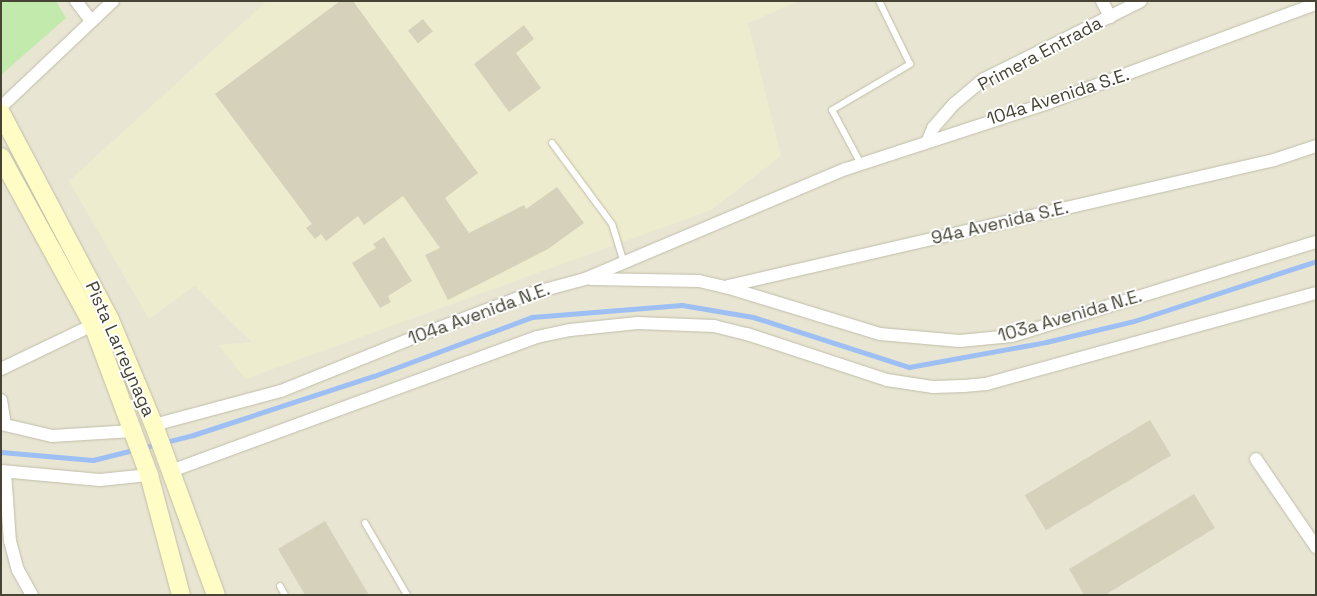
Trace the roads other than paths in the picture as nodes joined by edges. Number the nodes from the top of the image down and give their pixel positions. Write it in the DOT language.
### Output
graph roads {
  1 [pos="76,1"];
  2 [pos="113,1"];
  3 [pos="879,1"];
  4 [pos="1102,1"];
  5 [pos="1141,1"];
  6 [pos="1316,4"];
  7 [pos="1110,17"];
  8 [pos="91,21"];
  9 [pos="1,107"];
  10 [pos="1,113"];
  11 [pos="928,140"];
  12 [pos="552,143"];
  13 [pos="1316,146"];
  14 [pos="1,157"];
  15 [pos="861,164"];
  16 [pos="800,190"];
  17 [pos="1316,242"];
  18 [pos="624,263"];
  19 [pos="585,279"];
  20 [pos="726,287"];
  21 [pos="1316,293"];
  22 [pos="93,325"];
  23 [pos="1,369"];
  24 [pos="1,400"];
  25 [pos="3,425"];
  26 [pos="155,427"];
  27 [pos="134,433"];
  28 [pos="1256,459"];
  29 [pos="170,468"];
  30 [pos="3,471"];
  31 [pos="148,472"];
  32 [pos="365,523"];
  33 [pos="1316,547"];
  34 [pos="280,586"];
  35 [pos="32,595"];
  36 [pos="181,595"];
  37 [pos="216,595"];
  38 [pos="285,595"];
  39 [pos="407,595"];
  1 -- 8 [label="street"];
  2 -- 8 [label="street"];
  3 -- 15 [label="lane"];
  4 -- 7 [label="street"];
  5 -- 7 [label="street, Primera Entrada"];
  6 -- 11 [label="street, 104a Avenida S.E."];
  7 -- 11 [label="street, Primera Entrada"];
  8 -- 9 [label="street"];
  10 -- 26 [label="main road, Pista Larreynaga"];
  11 -- 15 [label="street, 104a Avenida S.E."];
  12 -- 18 [label="lane"];
  13 -- 20 [label="street, 94a Avenida S.E."];
  14 -- 22 [label="main road, Pista Larreynaga"];
  15 -- 16 [label="street, 104a Avenida S.E."];
  16 -- 18 [label="street, 104a Avenida N.E."];
  17 -- 20 [label="street, 103a Avenida N.E."];
  18 -- 19 [label="street, 104a Avenida N.E."];
  19 -- 20 [label="street, 103a Avenida N.E."];
  19 -- 26 [label="street, 104a Avenida N.E."];
  21 -- 29 [label="street"];
  22 -- 23 [label="street"];
  22 -- 27 [label="main road, Pista Larreynaga"];
  24 -- 25 [label="street"];
  25 -- 27 [label="street"];
  26 -- 29 [label="main road, Pista Larreynaga"];
  27 -- 31 [label="main road, Pista Larreynaga"];
  28 -- 33 [label="street"];
  29 -- 37 [label="main road, Pista Larreynaga"];
  30 -- 31 [label="street"];
  30 -- 35 [label="street"];
  31 -- 36 [label="main road, Pista Larreynaga"];
  32 -- 39 [label="lane"];
  34 -- 38 [label="lane"];
}
